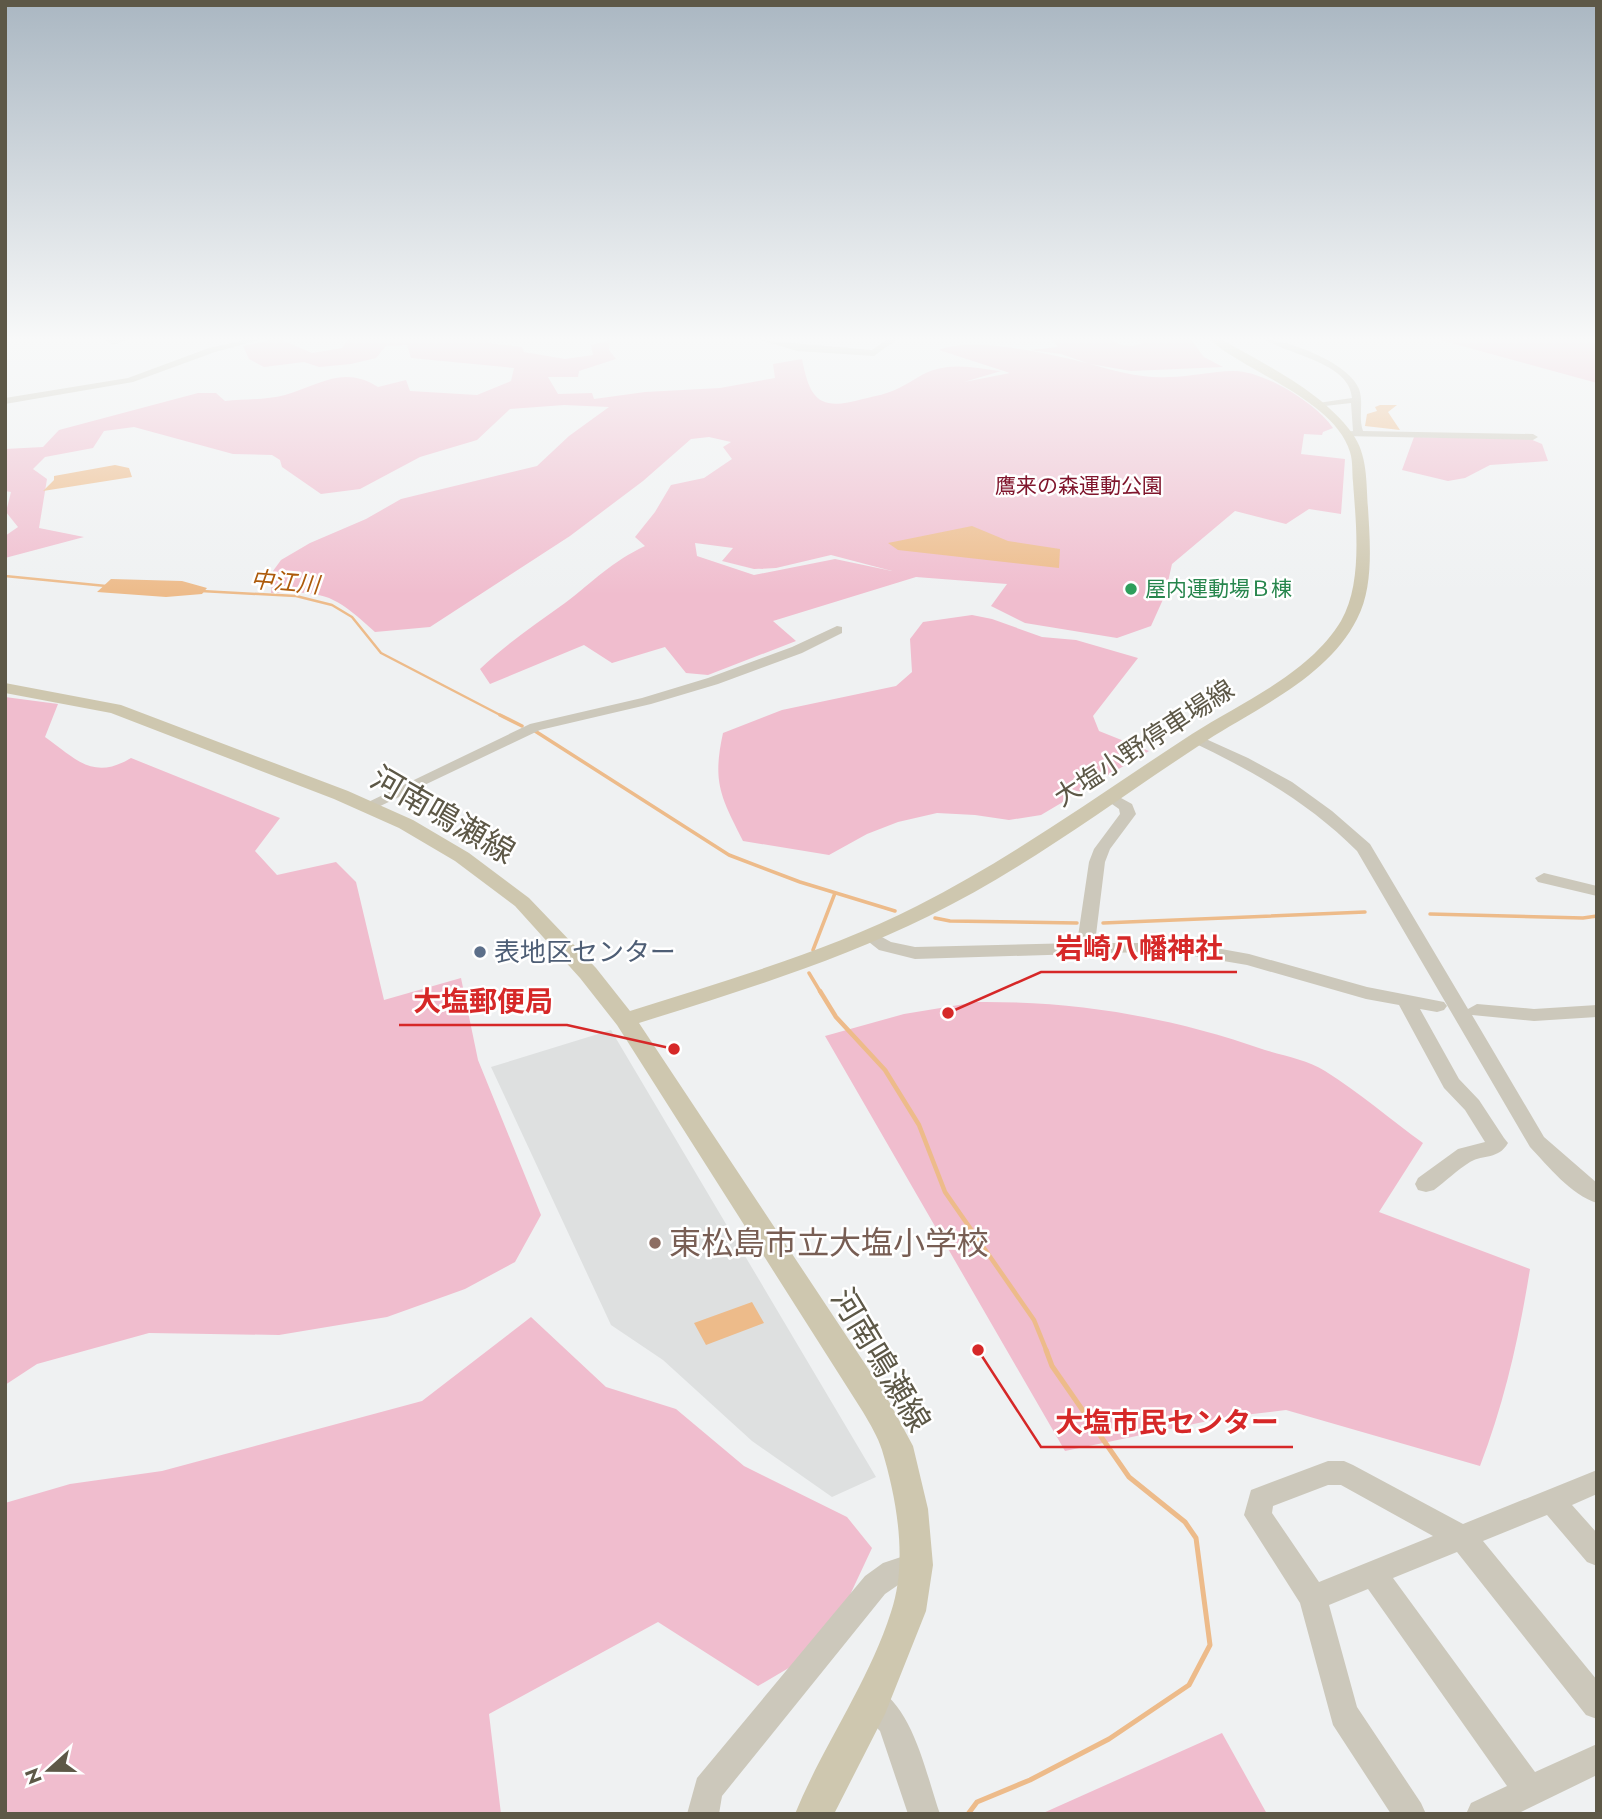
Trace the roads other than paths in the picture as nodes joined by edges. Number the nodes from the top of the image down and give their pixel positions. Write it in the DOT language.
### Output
graph roads {
  1 [pos="1342,425"];
  2 [pos="1355,425"];
  3 [pos="1354,434"];
  4 [pos="1533,437"];
  5 [pos="837,631"];
  6 [pos="5,688"];
  7 [pos="1197,739"];
  8 [pos="1110,797"];
  9 [pos="368,806"];
  10 [pos="1544,878"];
  11 [pos="1597,891"];
  12 [pos="869,935"];
  13 [pos="1085,949"];
  14 [pos="1407,1002"];
  15 [pos="1437,1006"];
  16 [pos="1477,1010"];
  17 [pos="1597,1011"];
  18 [pos="625,1020"];
  19 [pos="1426,1184"];
  20 [pos="1597,1195"];
  21 [pos="1597,1482"];
  22 [pos="1551,1500"];
  23 [pos="1463,1538"];
  24 [pos="1597,1553"];
  25 [pos="916,1564"];
  26 [pos="1374,1574"];
  27 [pos="1313,1598"];
  28 [pos="872,1701"];
  29 [pos="1597,1704"];
  30 [pos="1597,1759"];
  31 [pos="1530,1791"];
  32 [pos="703,1814"];
  33 [pos="814,1814"];
  34 [pos="924,1814"];
  35 [pos="1410,1814"];
  36 [pos="1482,1814"];
  1 -- 3 [label="main road"];
  2 -- 3 [label="street"];
  3 -- 4 [label="street"];
  3 -- 7 [label="main road, 大塩小野停車場線"];
  5 -- 9 [label="street"];
  6 -- 9 [label="main road, 河南鳴瀬線"];
  7 -- 8 [label="main road, 大塩小野停車場線"];
  7 -- 20 [label="street"];
  8 -- 12 [label="main road, 大塩小野停車場線"];
  8 -- 13 [label="street"];
  9 -- 18 [label="main road, 河南鳴瀬線"];
  10 -- 11 [label="street"];
  12 -- 13 [label="street"];
  12 -- 18 [label="main road, 大塩小野停車場線"];
  13 -- 14 [label="street"];
  14 -- 15 [label="street"];
  14 -- 19 [label="street"];
  16 -- 17 [label="street"];
  18 -- 25 [label="main road, 河南鳴瀬線"];
  21 -- 22 [label="street"];
  22 -- 23 [label="street"];
  22 -- 24 [label="street"];
  23 -- 26 [label="street"];
  23 -- 27 [label="street"];
  23 -- 29 [label="street"];
  25 -- 28 [label="main road, 河南鳴瀬線"];
  25 -- 32 [label="street"];
  26 -- 27 [label="street"];
  26 -- 31 [label="street"];
  27 -- 35 [label="street"];
  28 -- 33 [label="main road, 河南鳴瀬線"];
  28 -- 34 [label="street"];
  30 -- 31 [label="street"];
  31 -- 36 [label="street"];
}
